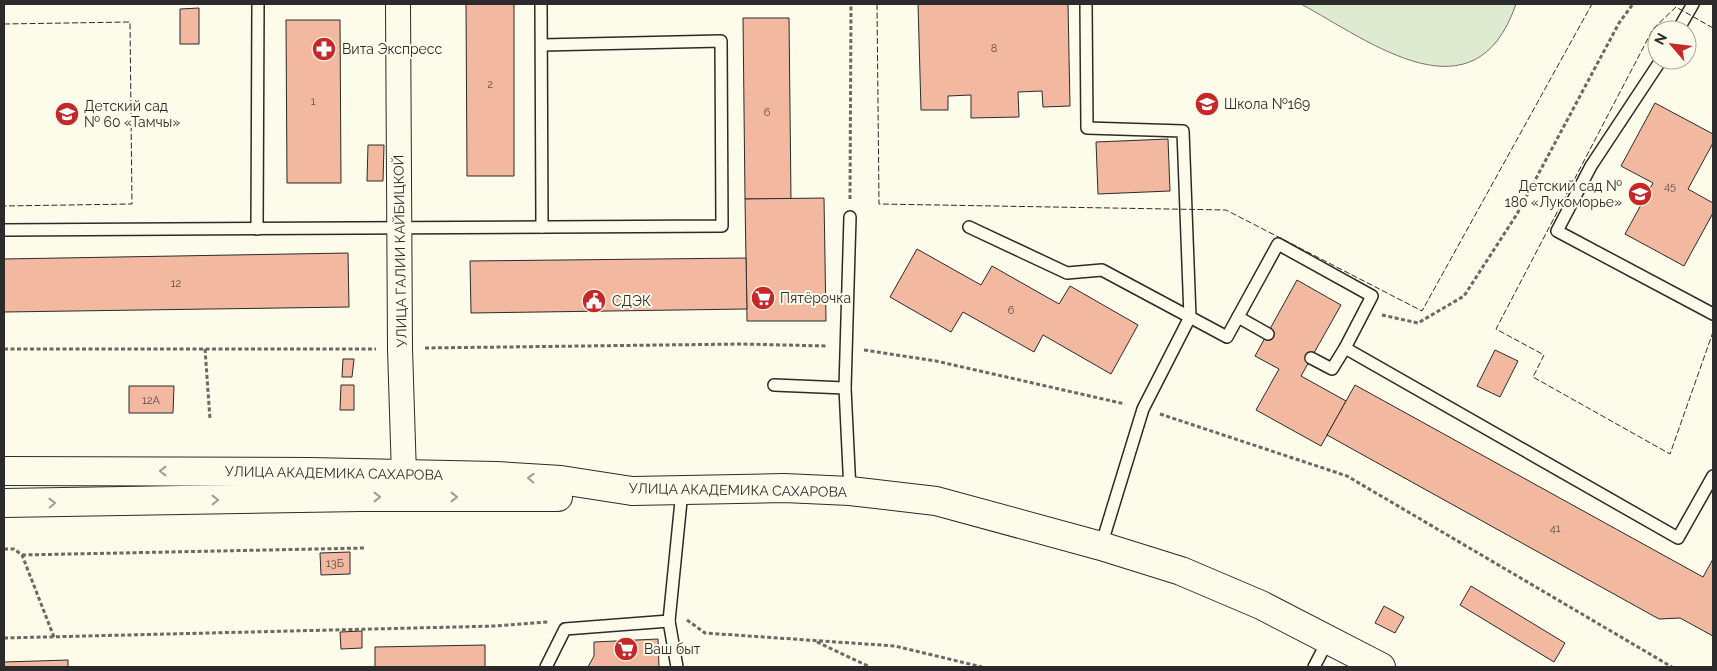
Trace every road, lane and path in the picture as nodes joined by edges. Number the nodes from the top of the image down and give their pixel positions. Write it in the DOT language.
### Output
graph roads {
  1 [pos="258,4"];
  2 [pos="398,4"];
  3 [pos="541,4"];
  4 [pos="851,4"];
  5 [pos="1086,4"];
  6 [pos="1633,4"];
  7 [pos="1693,4"];
  8 [pos="1684,20"];
  9 [pos="542,45"];
  10 [pos="1653,70"];
  11 [pos="850,217"];
  12 [pos="542,227"];
  13 [pos="969,227"];
  14 [pos="399,228"];
  15 [pos="257,229"];
  16 [pos="4,230"];
  17 [pos="1364,311"];
  18 [pos="1713,314"];
  19 [pos="1190,317"];
  20 [pos="1238,317"];
  21 [pos="1268,334"];
  22 [pos="1345,348"];
  23 [pos="205,349"];
  24 [pos="1312,358"];
  25 [pos="774,385"];
  26 [pos="845,388"];
  27 [pos="210,419"];
  28 [pos="4,471"];
  29 [pos="1713,476"];
  30 [pos="405,486"];
  31 [pos="682,491"];
  32 [pos="850,491"];
  33 [pos="4,503"];
  34 [pos="1102,546"];
  35 [pos="364,548"];
  36 [pos="4,549"];
  37 [pos="22,555"];
  38 [pos="669,618"];
  39 [pos="556,621"];
  40 [pos="54,637"];
  41 [pos="4,638"];
  42 [pos="813,640"];
  43 [pos="1328,640"];
  44 [pos="546,667"];
  45 [pos="676,667"];
  46 [pos="870,667"];
  47 [pos="982,667"];
  48 [pos="1314,667"];
  49 [pos="1381,667"];
  1 -- 15 [label="lane"];
  2 -- 14 [label="street, УЛИЦА ГАЛИИ КАЙБИЦКОЙ"];
  3 -- 9 [label="lane"];
  4 -- 11 [label="path"];
  5 -- 19 [label="lane"];
  6 -- 17 [label="path"];
  7 -- 8 [label="lane"];
  9 -- 12 [label="lane"];
  9 -- 12 [label="lane"];
  10 -- 18 [label="lane"];
  11 -- 26 [label="lane"];
  12 -- 14 [label="lane"];
  13 -- 19 [label="lane"];
  14 -- 15 [label="lane"];
  14 -- 30 [label="street, УЛИЦА ГАЛИИ КАЙБИЦКОЙ"];
  15 -- 16 [label="lane"];
  17 -- 20 [label="lane"];
  17 -- 22 [label="lane"];
  19 -- 20 [label="lane"];
  19 -- 34 [label="lane"];
  20 -- 21 [label="lane"];
  22 -- 24 [label="lane"];
  22 -- 29 [label="lane"];
  23 -- 27 [label="path"];
  25 -- 26 [label="lane"];
  26 -- 32 [label="lane"];
  30 -- 28 [label="main road, УЛИЦА АКАДЕМИКА САХАРОВА, one-way"];
  30 -- 31 [label="main road, УЛИЦА АКАДЕМИКА САХАРОВА"];
  33 -- 30 [label="main road, one-way"];
  31 -- 32 [label="main road, УЛИЦА АКАДЕМИКА САХАРОВА"];
  31 -- 38 [label="lane"];
  32 -- 34 [label="main road, УЛИЦА АКАДЕМИКА САХАРОВА"];
  34 -- 43 [label="main road, УЛИЦА АКАДЕМИКА САХАРОВА"];
  35 -- 37 [label="path"];
  36 -- 37 [label="path"];
  37 -- 40 [label="path"];
  38 -- 42 [label="path"];
  38 -- 44 [label="lane"];
  38 -- 45 [label="lane"];
  39 -- 40 [label="path"];
  40 -- 41 [label="path"];
  42 -- 46 [label="path"];
  42 -- 47 [label="path"];
  43 -- 48 [label="lane"];
  43 -- 49 [label="main road, УЛИЦА АКАДЕМИКА САХАРОВА"];
}
